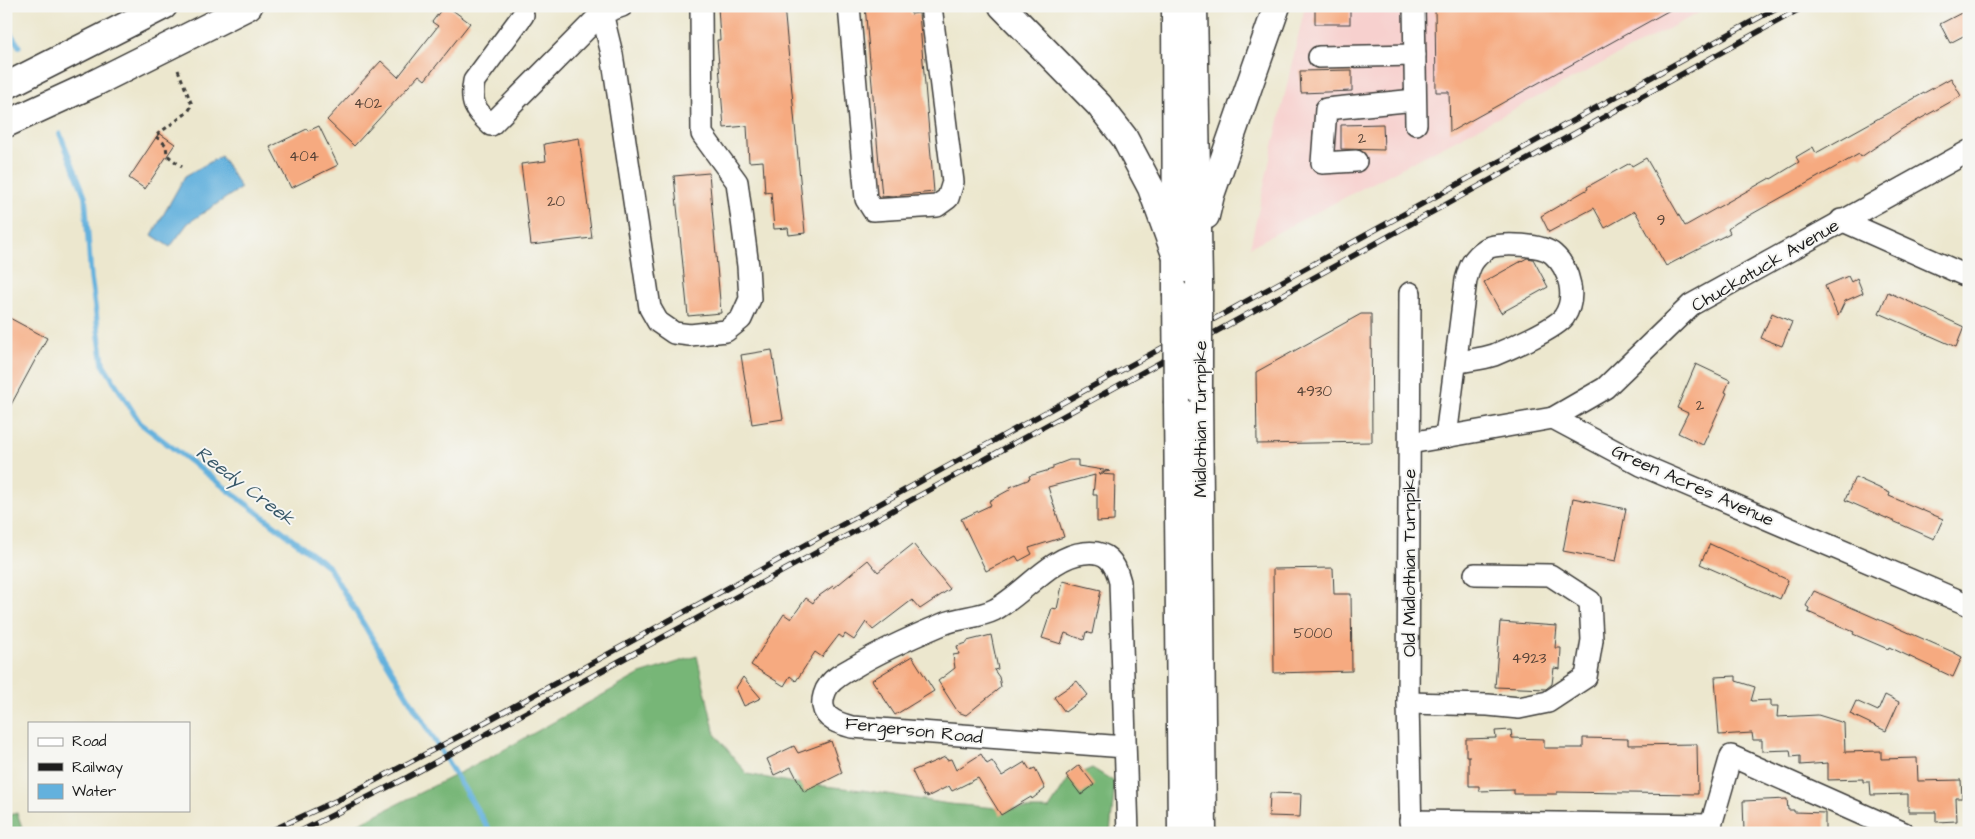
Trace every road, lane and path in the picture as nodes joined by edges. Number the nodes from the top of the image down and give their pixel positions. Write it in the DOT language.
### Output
graph roads {
  1 [pos="249,6"];
  2 [pos="701,6"];
  3 [pos="849,6"];
  4 [pos="931,6"];
  5 [pos="1002,6"];
  6 [pos="1175,6"];
  7 [pos="1194,6"];
  8 [pos="1277,6"];
  9 [pos="1414,6"];
  10 [pos="607,8"];
  11 [pos="150,10"];
  12 [pos="523,15"];
  13 [pos="1415,55"];
  14 [pos="1319,56"];
  15 [pos="178,70"];
  16 [pos="6,86"];
  17 [pos="1416,100"];
  18 [pos="6,124"];
  19 [pos="1416,124"];
  20 [pos="1969,151"];
  21 [pos="1356,161"];
  22 [pos="182,167"];
  23 [pos="1841,220"];
  24 [pos="1187,251"];
  25 [pos="1969,277"];
  26 [pos="1188,288"];
  27 [pos="1410,293"];
  28 [pos="1456,363"];
  29 [pos="1553,418"];
  30 [pos="1446,437"];
  31 [pos="1410,443"];
  32 [pos="1475,574"];
  33 [pos="1969,606"];
  34 [pos="1408,703"];
  35 [pos="1125,747"];
  36 [pos="1411,827"];
  37 [pos="1712,829"];
  38 [pos="1128,833"];
  39 [pos="1181,833"];
  40 [pos="1203,833"];
  41 [pos="1904,833"];
  1 -- 18 [label="main road"];
  2 -- 10 [label="street"];
  3 -- 4 [label="street"];
  5 -- 24 [label="main road"];
  6 -- 24 [label="main road, Midlothian Turnpike"];
  7 -- 24 [label="main road, Midlothian Turnpike"];
  8 -- 24 [label="main road"];
  9 -- 13 [label="street"];
  10 -- 12 [label="street"];
  11 -- 16 [label="main road"];
  13 -- 14 [label="street"];
  13 -- 17 [label="street"];
  15 -- 22 [label="path"];
  17 -- 19 [label="street"];
  17 -- 21 [label="street"];
  20 -- 23 [label="street, Chuckatuck Avenue"];
  23 -- 25 [label="street"];
  23 -- 29 [label="street, Chuckatuck Avenue"];
  24 -- 26 [label="main road, Midlothian Turnpike"];
  26 -- 39 [label="main road, Midlothian Turnpike, bridge"];
  26 -- 40 [label="main road, Midlothian Turnpike, bridge"];
  27 -- 31 [label="street, Old Midlothian Turnpike"];
  28 -- 28 [label="street"];
  28 -- 30 [label="street"];
  29 -- 30 [label="street"];
  29 -- 33 [label="street, Green Acres Avenue"];
  30 -- 31 [label="street"];
  31 -- 34 [label="street, Old Midlothian Turnpike"];
  32 -- 34 [label="street"];
  34 -- 36 [label="street, Old Midlothian Turnpike"];
  35 -- 35 [label="street, Fergerson Road"];
  35 -- 38 [label="street, Fergerson Road"];
  36 -- 37 [label="street"];
  37 -- 41 [label="street"];
}
